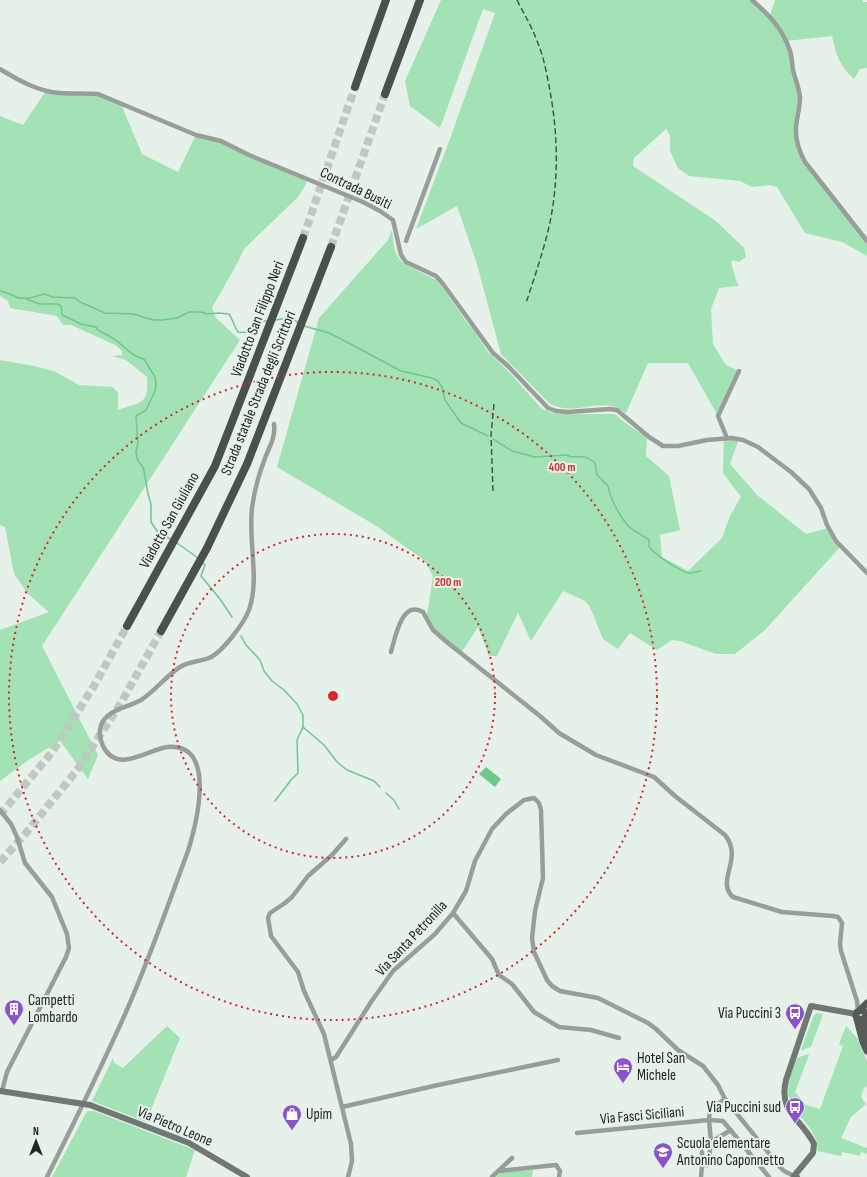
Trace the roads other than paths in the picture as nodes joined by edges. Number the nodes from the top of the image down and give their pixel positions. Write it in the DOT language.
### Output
graph roads {
  1 [pos="386,0"];
  2 [pos="420,0"];
  3 [pos="752,0"];
  4 [pos="0,69"];
  5 [pos="355,88"];
  6 [pos="385,94"];
  7 [pos="440,149"];
  8 [pos="303,238"];
  9 [pos="406,241"];
  10 [pos="867,241"];
  11 [pos="331,247"];
  12 [pos="739,371"];
  13 [pos="244,392"];
  14 [pos="274,424"];
  15 [pos="730,438"];
  16 [pos="215,466"];
  17 [pos="867,573"];
  18 [pos="127,626"];
  19 [pos="161,631"];
  20 [pos="390,652"];
  21 [pos="0,810"];
  22 [pos="346,839"];
  23 [pos="453,913"];
  24 [pos="867,1003"];
  25 [pos="861,1014"];
  26 [pos="619,1038"];
  27 [pos="867,1041"];
  28 [pos="867,1051"];
  29 [pos="331,1060"];
  30 [pos="558,1060"];
  31 [pos="1,1091"];
  32 [pos="725,1099"];
  33 [pos="342,1107"];
  34 [pos="709,1120"];
  35 [pos="731,1130"];
  36 [pos="577,1133"];
  37 [pos="711,1142"];
  38 [pos="702,1152"];
  39 [pos="512,1158"];
  40 [pos="702,1165"];
  41 [pos="499,1171"];
  42 [pos="47,1177"];
  43 [pos="247,1177"];
  44 [pos="348,1177"];
  45 [pos="492,1177"];
  46 [pos="560,1177"];
  47 [pos="701,1177"];
  48 [pos="769,1177"];
  49 [pos="794,1177"];
  1 -- 5 [label="highway"];
  2 -- 6 [label="highway"];
  3 -- 10 [label="street"];
  4 -- 15 [label="street, Contrada Busiti"];
  7 -- 9 [label="street"];
  8 -- 13 [label="highway, Viadotto San Filippo Neri"];
  11 -- 19 [label="highway, Strada statale Strada degli Scrittori"];
  12 -- 15 [label="street"];
  13 -- 16 [label="highway, Strada statale Strada degli Scrittori"];
  14 -- 42 [label="street"];
  15 -- 17 [label="street"];
  16 -- 18 [label="highway, Viadotto San Giuliano"];
  20 -- 25 [label="street"];
  21 -- 31 [label="street"];
  22 -- 29 [label="street"];
  23 -- 26 [label="street"];
  23 -- 29 [label="street, Via Santa Petronilla"];
  23 -- 32 [label="street, Via Santa Petronilla"];
  24 -- 25 [label="main road"];
  25 -- 27 [label="main road"];
  25 -- 28 [label="main road"];
  25 -- 49 [label="main road"];
  29 -- 33 [label="street"];
  30 -- 33 [label="street"];
  31 -- 43 [label="main road, Via Pietro Leone, bridge"];
  32 -- 34 [label="street"];
  32 -- 49 [label="street"];
  33 -- 44 [label="street"];
  34 -- 35 [label="street, Via Fasci Siciliani"];
  34 -- 36 [label="street, Via Fasci Siciliani"];
  34 -- 37 [label="street"];
  35 -- 37 [label="street"];
  35 -- 48 [label="street, Via Fasci Siciliani"];
  37 -- 40 [label="street"];
  38 -- 40 [label="street"];
  39 -- 41 [label="street"];
  40 -- 47 [label="street"];
  41 -- 45 [label="street"];
  41 -- 46 [label="street"];
}
